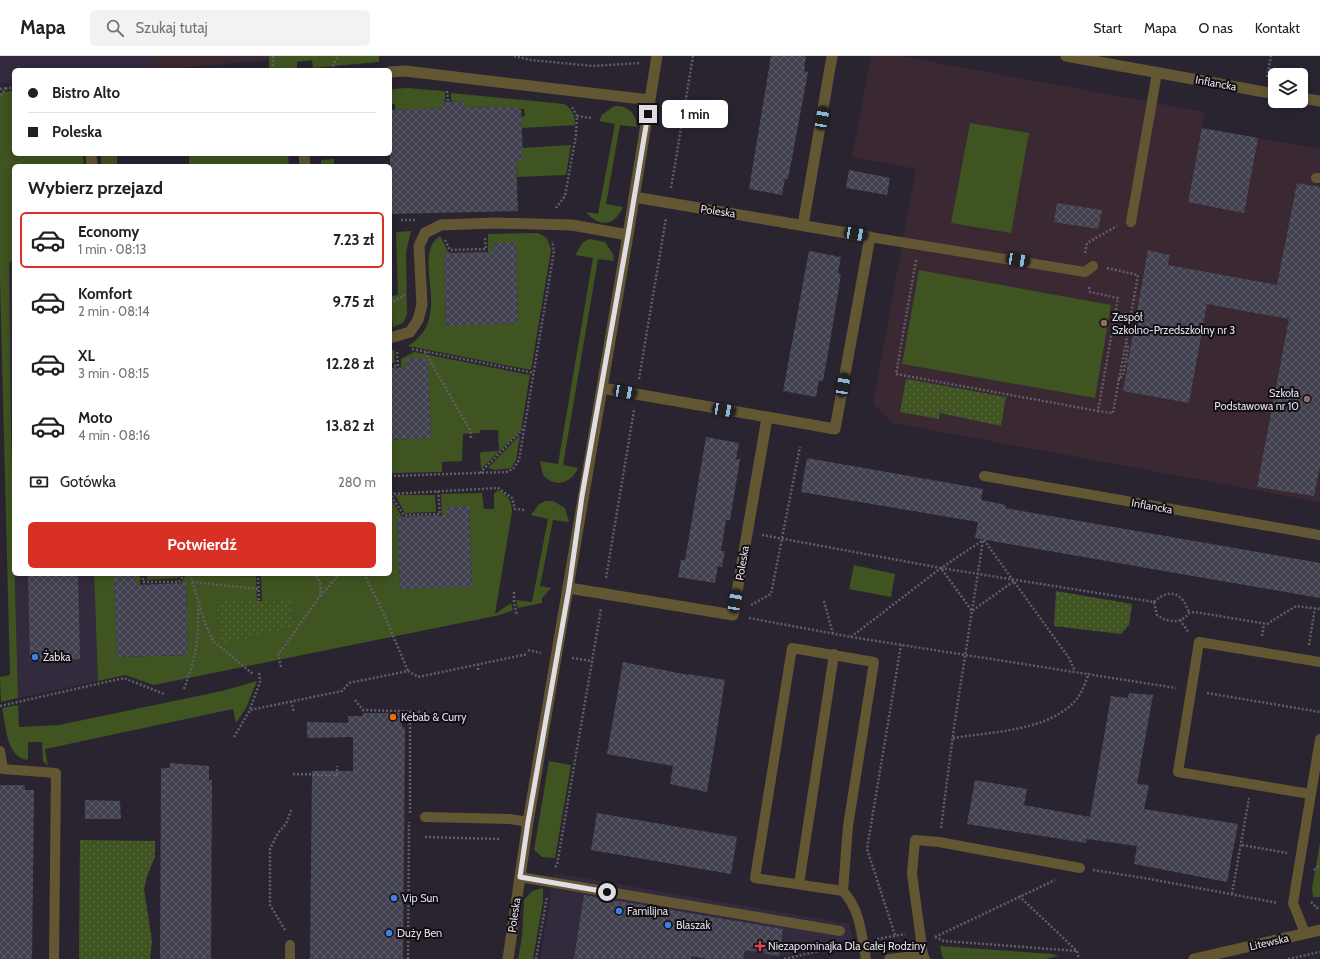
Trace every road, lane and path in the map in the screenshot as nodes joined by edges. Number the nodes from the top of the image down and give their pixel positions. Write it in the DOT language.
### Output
graph roads {
  1 [pos="273,56"];
  2 [pos="338,56"];
  3 [pos="514,56"];
  4 [pos="693,56"];
  5 [pos="832,56"];
  6 [pos="1066,56"];
  7 [pos="1271,56"];
  8 [pos="528,58"];
  9 [pos="657,59"];
  10 [pos="273,68"];
  11 [pos="332,68"];
  12 [pos="1271,68"];
  13 [pos="392,72"];
  14 [pos="1157,73"];
  15 [pos="7,88"];
  16 [pos="12,88"];
  17 [pos="442,88"];
  18 [pos="0,89"];
  19 [pos="1268,93"];
  20 [pos="0,95"];
  21 [pos="1308,99"];
  22 [pos="650,100"];
  23 [pos="1320,101"];
  24 [pos="448,102"];
  25 [pos="568,103"];
  26 [pos="577,116"];
  27 [pos="591,118"];
  28 [pos="634,197"];
  29 [pos="668,203"];
  30 [pos="550,211"];
  31 [pos="1131,222"];
  32 [pos="803,225"];
  33 [pos="485,231"];
  34 [pos="628,235"];
  35 [pos="870,237"];
  36 [pos="444,238"];
  37 [pos="551,238"];
  38 [pos="919,245"];
  39 [pos="1108,268"];
  40 [pos="1086,270"];
  41 [pos="395,340"];
  42 [pos="1126,342"];
  43 [pos="425,352"];
  44 [pos="392,366"];
  45 [pos="534,373"];
  46 [pos="1119,379"];
  47 [pos="602,388"];
  48 [pos="636,394"];
  49 [pos="1098,410"];
  50 [pos="767,418"];
  51 [pos="524,428"];
  52 [pos="471,438"];
  53 [pos="800,447"];
  54 [pos="480,473"];
  55 [pos="392,476"];
  56 [pos="984,476"];
  57 [pos="438,491"];
  58 [pos="392,494"];
  59 [pos="393,499"];
  60 [pos="525,510"];
  61 [pos="1320,535"];
  62 [pos="782,538"];
  63 [pos="983,540"];
  64 [pos="941,568"];
  65 [pos="978,574"];
  66 [pos="143,576"];
  67 [pos="183,576"];
  68 [pos="190,576"];
  69 [pos="258,576"];
  70 [pos="317,576"];
  71 [pos="337,576"];
  72 [pos="365,576"];
  73 [pos="1014,581"];
  74 [pos="192,582"];
  75 [pos="569,588"];
  76 [pos="259,589"];
  77 [pos="514,592"];
  78 [pos="603,593"];
  79 [pos="771,594"];
  80 [pos="320,596"];
  81 [pos="198,601"];
  82 [pos="259,601"];
  83 [pos="824,601"];
  84 [pos="1154,602"];
  85 [pos="1315,608"];
  86 [pos="1320,609"];
  87 [pos="972,611"];
  88 [pos="1190,613"];
  89 [pos="733,615"];
  90 [pos="517,616"];
  91 [pos="833,634"];
  92 [pos="851,637"];
  93 [pos="901,645"];
  94 [pos="528,650"];
  95 [pos="528,654"];
  96 [pos="547,654"];
  97 [pos="834,654"];
  98 [pos="967,655"];
  99 [pos="566,657"];
  100 [pos="1307,659"];
  101 [pos="592,661"];
  102 [pos="1320,662"];
  103 [pos="478,664"];
  104 [pos="281,667"];
  105 [pos="478,670"];
  106 [pos="408,671"];
  107 [pos="1075,671"];
  108 [pos="259,672"];
  109 [pos="1089,673"];
  110 [pos="252,674"];
  111 [pos="184,689"];
  112 [pos="1192,690"];
  113 [pos="164,694"];
  114 [pos="355,700"];
  115 [pos="291,701"];
  116 [pos="0,706"];
  117 [pos="250,710"];
  118 [pos="410,710"];
  119 [pos="294,712"];
  120 [pos="428,712"];
  121 [pos="1320,712"];
  122 [pos="234,737"];
  123 [pos="953,738"];
  124 [pos="1320,739"];
  125 [pos="0,751"];
  126 [pos="337,766"];
  127 [pos="293,774"];
  128 [pos="1252,784"];
  129 [pos="1310,794"];
  130 [pos="292,808"];
  131 [pos="425,817"];
  132 [pos="528,822"];
  133 [pos="425,837"];
  134 [pos="499,839"];
  135 [pos="939,842"];
  136 [pos="1242,845"];
  137 [pos="1300,855"];
  138 [pos="1080,868"];
  139 [pos="520,877"];
  140 [pos="548,882"];
  141 [pos="798,884"];
  142 [pos="843,891"];
  143 [pos="1232,894"];
  144 [pos="1019,896"];
  145 [pos="1293,903"];
  146 [pos="1320,930"];
  147 [pos="840,931"];
  148 [pos="920,931"];
  149 [pos="1305,934"];
  150 [pos="895,935"];
  151 [pos="935,937"];
  152 [pos="290,945"];
  153 [pos="1077,951"];
  154 [pos="1320,952"];
  155 [pos="924,957"];
  156 [pos="54,959"];
  157 [pos="290,959"];
  158 [pos="408,959"];
  159 [pos="508,959"];
  160 [pos="536,959"];
  161 [pos="866,959"];
  162 [pos="889,959"];
  163 [pos="1079,959"];
  164 [pos="1194,959"];
  165 [pos="1288,959"];
  1 -- 10 [label="path"];
  2 -- 11 [label="path"];
  3 -- 8 [label="path"];
  4 -- 29 [label="path"];
  5 -- 32 [label="street"];
  6 -- 14 [label="street"];
  7 -- 12 [label="path"];
  8 -- 9 [label="path"];
  9 -- 22 [label="street, Poleska"];
  13 -- 22 [label="street"];
  14 -- 19 [label="street, Inflancka"];
  14 -- 31 [label="lane"];
  15 -- 16 [label="path"];
  15 -- 18 [label="path"];
  15 -- 20 [label="path"];
  17 -- 24 [label="path"];
  21 -- 23 [label="street"];
  22 -- 28 [label="street, Poleska"];
  25 -- 26 [label="path"];
  26 -- 27 [label="path"];
  26 -- 30 [label="path"];
  28 -- 29 [label="street, Poleska"];
  28 -- 34 [label="street, Poleska"];
  29 -- 32 [label="street, Poleska"];
  29 -- 48 [label="path"];
  31 -- 40 [label="path"];
  32 -- 35 [label="street, Poleska"];
  33 -- 36 [label="path"];
  34 -- 41 [label="street"];
  34 -- 47 [label="street, Poleska"];
  35 -- 38 [label="lane"];
  35 -- 50 [label="street"];
  37 -- 45 [label="path"];
  38 -- 40 [label="lane"];
  38 -- 49 [label="path"];
  39 -- 42 [label="path"];
  40 -- 49 [label="path"];
  41 -- 43 [label="path"];
  41 -- 44 [label="path"];
  42 -- 46 [label="path"];
  42 -- 46 [label="path"];
  43 -- 45 [label="path"];
  43 -- 52 [label="path"];
  45 -- 51 [label="path"];
  46 -- 49 [label="path"];
  47 -- 48 [label="street"];
  47 -- 75 [label="street, Poleska"];
  48 -- 50 [label="street"];
  48 -- 78 [label="path"];
  50 -- 89 [label="street, Poleska"];
  51 -- 54 [label="path"];
  51 -- 54 [label="path"];
  53 -- 62 [label="path"];
  54 -- 55 [label="path"];
  56 -- 61 [label="lane, Inflancka"];
  57 -- 58 [label="path"];
  57 -- 59 [label="path"];
  57 -- 60 [label="path"];
  62 -- 64 [label="path"];
  62 -- 79 [label="path"];
  63 -- 64 [label="path"];
  63 -- 65 [label="path"];
  63 -- 73 [label="path"];
  64 -- 65 [label="path"];
  64 -- 87 [label="path"];
  64 -- 92 [label="path"];
  65 -- 73 [label="path"];
  65 -- 87 [label="path"];
  66 -- 67 [label="path"];
  68 -- 74 [label="path"];
  69 -- 76 [label="path"];
  70 -- 80 [label="path"];
  71 -- 80 [label="path"];
  72 -- 106 [label="path"];
  73 -- 84 [label="path"];
  73 -- 87 [label="path"];
  73 -- 107 [label="path"];
  74 -- 76 [label="path"];
  74 -- 81 [label="path"];
  75 -- 78 [label="street"];
  75 -- 132 [label="street, Poleska"];
  76 -- 82 [label="path"];
  77 -- 90 [label="path"];
  78 -- 89 [label="street"];
  78 -- 101 [label="path"];
  80 -- 104 [label="path"];
  81 -- 110 [label="path"];
  81 -- 111 [label="path"];
  83 -- 91 [label="path"];
  84 -- 88 [label="path"];
  84 -- 88 [label="path"];
  85 -- 86 [label="path"];
  85 -- 88 [label="path"];
  85 -- 100 [label="path"];
  87 -- 98 [label="path"];
  89 -- 91 [label="path"];
  91 -- 92 [label="path"];
  92 -- 93 [label="path"];
  93 -- 98 [label="path"];
  93 -- 150 [label="path"];
  94 -- 96 [label="path"];
  95 -- 103 [label="path"];
  97 -- 141 [label="lane"];
  97 -- 141 [label="lane"];
  97 -- 142 [label="lane"];
  98 -- 107 [label="path"];
  98 -- 123 [label="path"];
  99 -- 101 [label="path"];
  100 -- 102 [label="lane"];
  100 -- 112 [label="lane"];
  101 -- 140 [label="path"];
  103 -- 105 [label="path"];
  103 -- 106 [label="path"];
  106 -- 115 [label="path"];
  107 -- 109 [label="path"];
  108 -- 117 [label="path"];
  109 -- 112 [label="path"];
  109 -- 123 [label="path"];
  112 -- 121 [label="path"];
  112 -- 128 [label="lane"];
  113 -- 116 [label="path"];
  114 -- 118 [label="path"];
  115 -- 117 [label="path"];
  115 -- 119 [label="path"];
  117 -- 122 [label="path"];
  118 -- 120 [label="path"];
  118 -- 158 [label="path"];
  123 -- 135 [label="path"];
  124 -- 129 [label="lane"];
  125 -- 156 [label="lane"];
  126 -- 127 [label="path"];
  128 -- 129 [label="lane"];
  128 -- 136 [label="path"];
  129 -- 137 [label="lane"];
  130 -- 152 [label="path"];
  131 -- 132 [label="lane"];
  132 -- 139 [label="street, Poleska"];
  133 -- 134 [label="path"];
  135 -- 138 [label="lane"];
  135 -- 148 [label="lane"];
  136 -- 137 [label="path"];
  136 -- 143 [label="path"];
  137 -- 145 [label="lane"];
  138 -- 143 [label="path"];
  138 -- 144 [label="path"];
  139 -- 140 [label="lane"];
  139 -- 159 [label="street, Poleska"];
  140 -- 147 [label="lane"];
  140 -- 160 [label="path"];
  141 -- 142 [label="lane"];
  142 -- 161 [label="lane"];
  143 -- 145 [label="path"];
  144 -- 151 [label="path"];
  144 -- 153 [label="path"];
  145 -- 149 [label="lane"];
  146 -- 149 [label="street, Litewska"];
  148 -- 151 [label="path"];
  148 -- 155 [label="lane"];
  149 -- 164 [label="street, Litewska"];
  151 -- 153 [label="path"];
  152 -- 157 [label="lane"];
  153 -- 163 [label="path"];
  154 -- 165 [label="path"];
  155 -- 162 [label="lane"];
}
